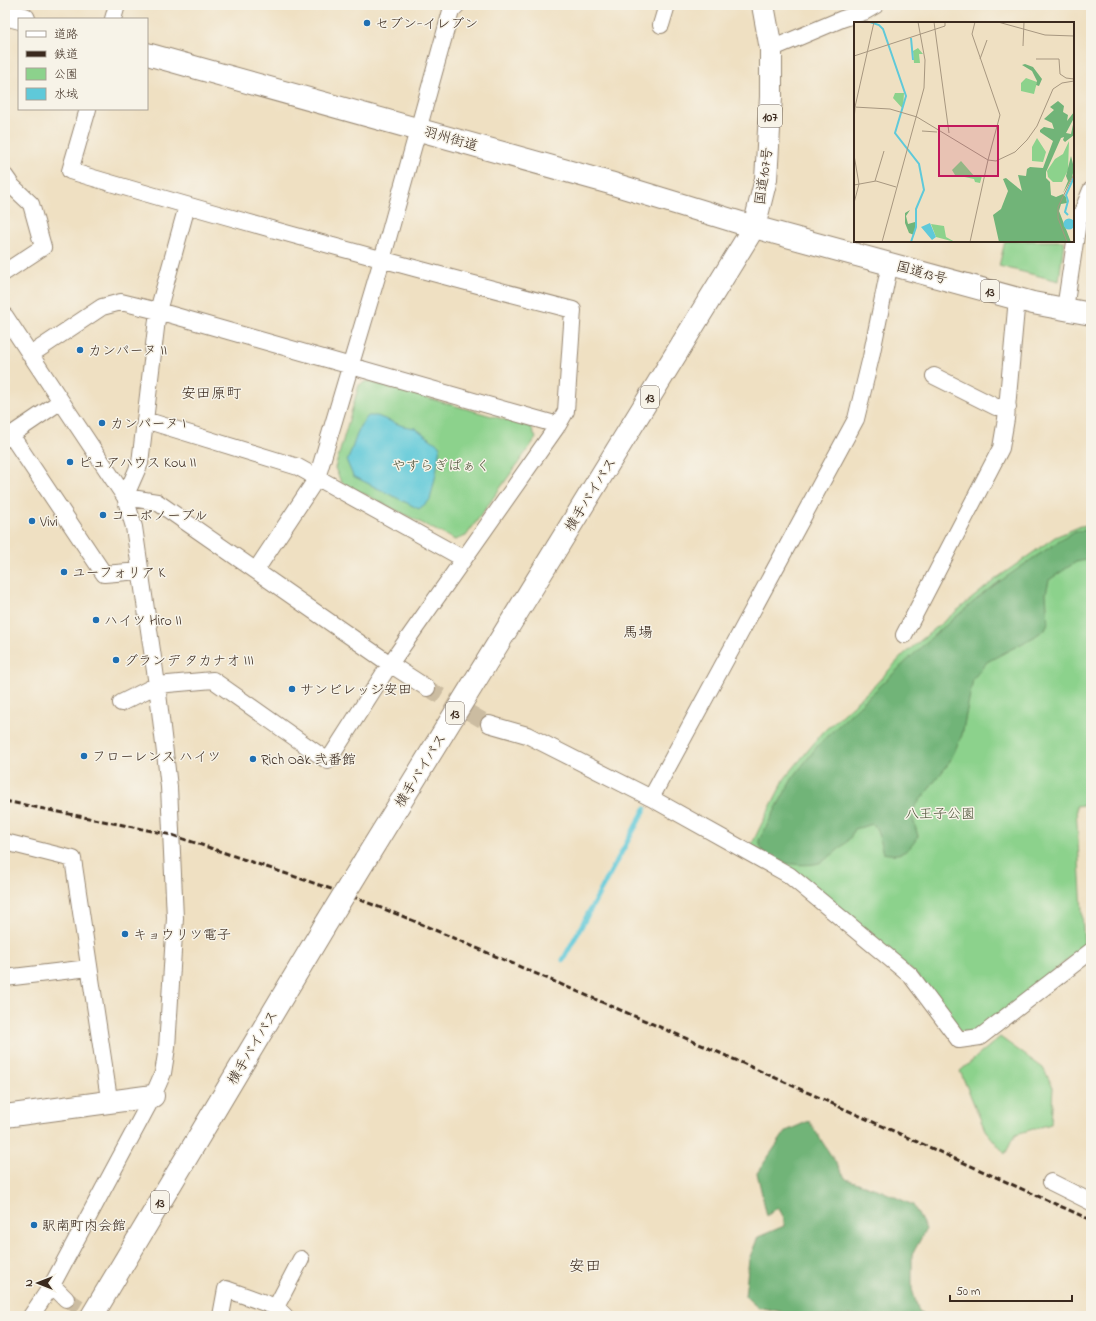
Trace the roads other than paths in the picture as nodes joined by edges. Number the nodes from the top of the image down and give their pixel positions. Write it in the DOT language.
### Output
graph roads {
  1 [pos="117,5"];
  2 [pos="457,5"];
  3 [pos="667,5"];
  4 [pos="763,5"];
  5 [pos="876,5"];
  6 [pos="5,14"];
  7 [pos="20,18"];
  8 [pos="113,18"];
  9 [pos="661,25"];
  10 [pos="771,49"];
  11 [pos="148,54"];
  12 [pos="88,110"];
  13 [pos="418,129"];
  14 [pos="5,176"];
  15 [pos="1091,190"];
  16 [pos="187,206"];
  17 [pos="754,227"];
  18 [pos="382,260"];
  19 [pos="890,263"];
  20 [pos="5,272"];
  21 [pos="1017,298"];
  22 [pos="1066,309"];
  23 [pos="158,311"];
  24 [pos="1091,314"];
  25 [pos="5,316"];
  26 [pos="30,355"];
  27 [pos="351,366"];
  28 [pos="934,376"];
  29 [pos="60,402"];
  30 [pos="1008,407"];
  31 [pos="145,420"];
  32 [pos="558,425"];
  33 [pos="8,437"];
  34 [pos="317,478"];
  35 [pos="125,497"];
  36 [pos="464,559"];
  37 [pos="256,570"];
  38 [pos="140,571"];
  39 [pos="904,635"];
  40 [pos="390,664"];
  41 [pos="157,686"];
  42 [pos="427,688"];
  43 [pos="121,703"];
  44 [pos="489,724"];
  45 [pos="651,798"];
  46 [pos="5,842"];
  47 [pos="1091,951"];
  48 [pos="89,968"];
  49 [pos="5,978"];
  50 [pos="153,1096"];
  51 [pos="108,1103"];
  52 [pos="5,1116"];
  53 [pos="1051,1182"];
  54 [pos="1091,1202"];
  55 [pos="302,1259"];
  56 [pos="52,1285"];
  57 [pos="66,1298"];
  58 [pos="281,1311"];
  59 [pos="31,1316"];
  60 [pos="92,1316"];
  61 [pos="221,1316"];
  1 -- 8 [label="street"];
  2 -- 13 [label="street"];
  3 -- 9 [label="street"];
  4 -- 10 [label="main road, 国道107号 / 107"];
  5 -- 10 [label="street"];
  6 -- 7 [label="main road"];
  10 -- 17 [label="main road, 国道107号 / 107"];
  11 -- 13 [label="main road, 羽州街道"];
  12 -- 16 [label="street"];
  13 -- 17 [label="main road, 羽州街道"];
  13 -- 18 [label="street"];
  14 -- 20 [label="street"];
  15 -- 22 [label="street"];
  16 -- 18 [label="street"];
  16 -- 23 [label="street"];
  17 -- 19 [label="main road, 国道13号 / 13"];
  17 -- 60 [label="main road, 横手バイパス / 13, bridge"];
  18 -- 27 [label="street"];
  18 -- 32 [label="street"];
  19 -- 21 [label="main road, 国道13号 / 13"];
  19 -- 45 [label="street"];
  21 -- 22 [label="main road, 国道13号 / 13"];
  21 -- 30 [label="street"];
  22 -- 24 [label="main road, 国道13号 / 13"];
  23 -- 26 [label="street"];
  23 -- 27 [label="street"];
  23 -- 31 [label="street"];
  25 -- 26 [label="street"];
  26 -- 29 [label="street"];
  27 -- 32 [label="street"];
  27 -- 34 [label="street"];
  28 -- 30 [label="street"];
  29 -- 33 [label="street"];
  29 -- 35 [label="street"];
  30 -- 39 [label="street"];
  31 -- 34 [label="street"];
  31 -- 35 [label="street"];
  32 -- 36 [label="street"];
  33 -- 38 [label="street"];
  34 -- 36 [label="street"];
  34 -- 37 [label="street"];
  35 -- 37 [label="street"];
  35 -- 38 [label="street"];
  36 -- 40 [label="street"];
  37 -- 40 [label="street"];
  38 -- 41 [label="street"];
  40 -- 41 [label="street"];
  40 -- 42 [label="street"];
  41 -- 43 [label="street"];
  41 -- 50 [label="street"];
  44 -- 45 [label="street"];
  45 -- 47 [label="street"];
  46 -- 48 [label="street"];
  48 -- 49 [label="street"];
  48 -- 51 [label="street"];
  50 -- 51 [label="main road"];
  50 -- 56 [label="street"];
  51 -- 52 [label="main road"];
  53 -- 54 [label="street"];
  55 -- 58 [label="street"];
  56 -- 57 [label="street"];
  56 -- 59 [label="street"];
  58 -- 61 [label="street"];
}
